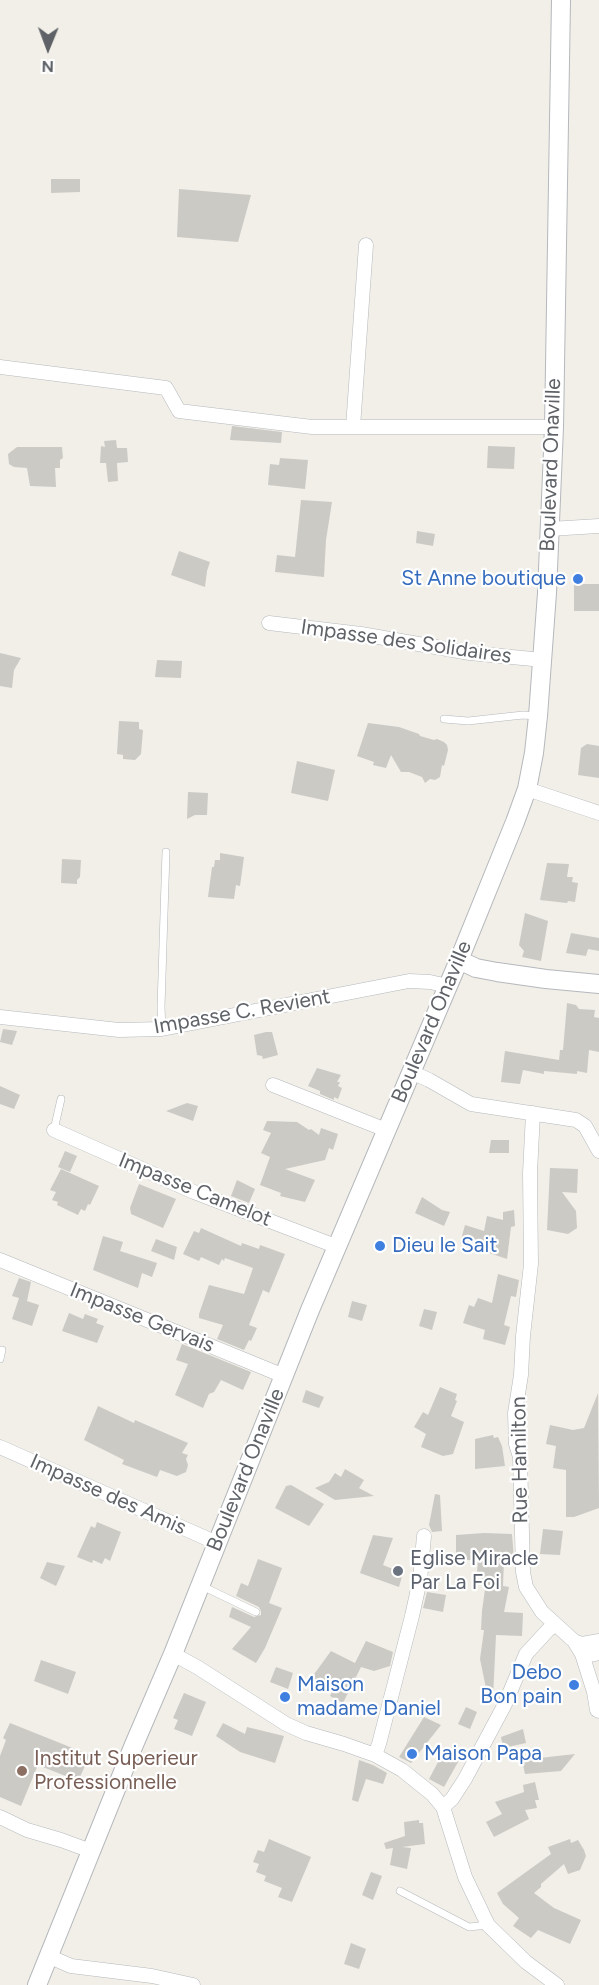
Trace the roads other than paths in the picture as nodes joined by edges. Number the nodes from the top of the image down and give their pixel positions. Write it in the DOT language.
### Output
graph roads {
  1 [pos="561,0"];
  2 [pos="366,245"];
  3 [pos="0,367"];
  4 [pos="353,427"];
  5 [pos="554,427"];
  6 [pos="599,526"];
  7 [pos="549,529"];
  8 [pos="269,623"];
  9 [pos="543,660"];
  10 [pos="538,716"];
  11 [pos="444,719"];
  12 [pos="526,789"];
  13 [pos="599,813"];
  14 [pos="166,852"];
  15 [pos="459,960"];
  16 [pos="599,984"];
  17 [pos="448,986"];
  18 [pos="0,1017"];
  19 [pos="162,1029"];
  20 [pos="411,1072"];
  21 [pos="273,1085"];
  22 [pos="61,1099"];
  23 [pos="533,1113"];
  24 [pos="54,1130"];
  25 [pos="386,1130"];
  26 [pos="599,1151"];
  27 [pos="338,1247"];
  28 [pos="0,1260"];
  29 [pos="2,1350"];
  30 [pos="0,1359"];
  31 [pos="284,1376"];
  32 [pos="0,1447"];
  33 [pos="424,1536"];
  34 [pos="217,1543"];
  35 [pos="200,1585"];
  36 [pos="256,1612"];
  37 [pos="556,1625"];
  38 [pos="574,1641"];
  39 [pos="599,1641"];
  40 [pos="599,1653"];
  41 [pos="173,1654"];
  42 [pos="582,1654"];
  43 [pos="599,1711"];
  44 [pos="375,1755"];
  45 [pos="443,1807"];
  46 [pos="0,1817"];
  47 [pos="91,1851"];
  48 [pos="400,1891"];
  49 [pos="488,1925"];
  50 [pos="48,1956"];
  51 [pos="37,1985"];
  52 [pos="193,1985"];
  53 [pos="556,1985"];
  1 -- 5 [label="street, Boulevard Onaville"];
  2 -- 4 [label="street"];
  3 -- 4 [label="street"];
  4 -- 5 [label="street"];
  5 -- 7 [label="street, Boulevard Onaville"];
  6 -- 7 [label="street"];
  7 -- 9 [label="street, Boulevard Onaville"];
  8 -- 9 [label="street, Impasse des Solidaires"];
  9 -- 10 [label="street, Boulevard Onaville"];
  10 -- 11 [label="lane"];
  10 -- 12 [label="street, Boulevard Onaville"];
  12 -- 13 [label="street"];
  12 -- 15 [label="street, Boulevard Onaville"];
  14 -- 19 [label="lane"];
  15 -- 16 [label="street"];
  15 -- 17 [label="street, Boulevard Onaville"];
  17 -- 19 [label="street, Impasse C. Revient"];
  17 -- 20 [label="street, Boulevard Onaville"];
  18 -- 19 [label="street, Impasse C. Revient"];
  20 -- 23 [label="street"];
  20 -- 25 [label="street, Boulevard Onaville"];
  21 -- 25 [label="street"];
  22 -- 24 [label="lane"];
  23 -- 26 [label="street"];
  23 -- 37 [label="street, Rue Hamilton"];
  24 -- 27 [label="street, Impasse Camelot"];
  25 -- 27 [label="street, Boulevard Onaville"];
  27 -- 31 [label="street, Boulevard Onaville"];
  28 -- 31 [label="street, Impasse Gervais"];
  29 -- 30 [label="lane"];
  31 -- 34 [label="street, Boulevard Onaville"];
  32 -- 34 [label="street, Impasse des Amis"];
  33 -- 44 [label="street"];
  34 -- 35 [label="street, Boulevard Onaville"];
  35 -- 36 [label="lane"];
  35 -- 41 [label="street, Boulevard Onaville"];
  37 -- 38 [label="street, Rue Hamilton"];
  37 -- 45 [label="street"];
  38 -- 39 [label="street"];
  38 -- 42 [label="street, Rue Hamilton"];
  40 -- 42 [label="street"];
  41 -- 44 [label="street"];
  41 -- 47 [label="street, Boulevard Onaville"];
  42 -- 43 [label="street, Rue Hamilton"];
  44 -- 45 [label="street"];
  45 -- 49 [label="street"];
  46 -- 47 [label="street"];
  47 -- 50 [label="street, Boulevard Onaville"];
  48 -- 49 [label="lane"];
  49 -- 53 [label="street"];
  50 -- 51 [label="street, Boulevard Onaville"];
  50 -- 52 [label="street"];
}
